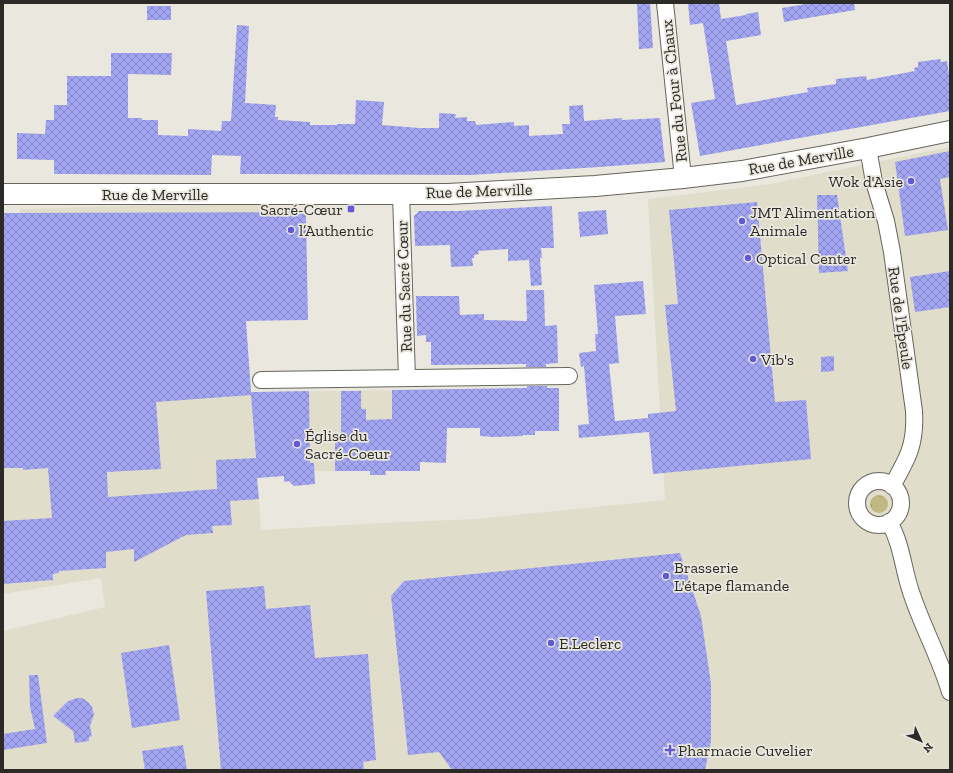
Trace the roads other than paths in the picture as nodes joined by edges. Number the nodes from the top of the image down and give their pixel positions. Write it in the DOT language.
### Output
graph roads {
  1 [pos="665,3"];
  2 [pos="950,131"];
  3 [pos="868,148"];
  4 [pos="683,178"];
  5 [pos="3,194"];
  6 [pos="402,194"];
  7 [pos="569,376"];
  8 [pos="407,378"];
  9 [pos="261,380"];
  10 [pos="892,486"];
  11 [pos="890,522"];
  12 [pos="950,692"];
  1 -- 4 [label="street, Rue du Four à Chaux"];
  2 -- 3 [label="street, Rue de Merville"];
  3 -- 4 [label="street, Rue de Merville"];
  3 -- 10 [label="street, Rue de l'Épeule"];
  4 -- 6 [label="street, Rue de Merville"];
  5 -- 6 [label="street, Rue de Merville"];
  6 -- 8 [label="street, Rue du Sacré Cœur"];
  7 -- 8 [label="street"];
  8 -- 9 [label="street"];
  10 -- 11 [label="street"];
  10 -- 11 [label="street"];
  11 -- 12 [label="street"];
}
